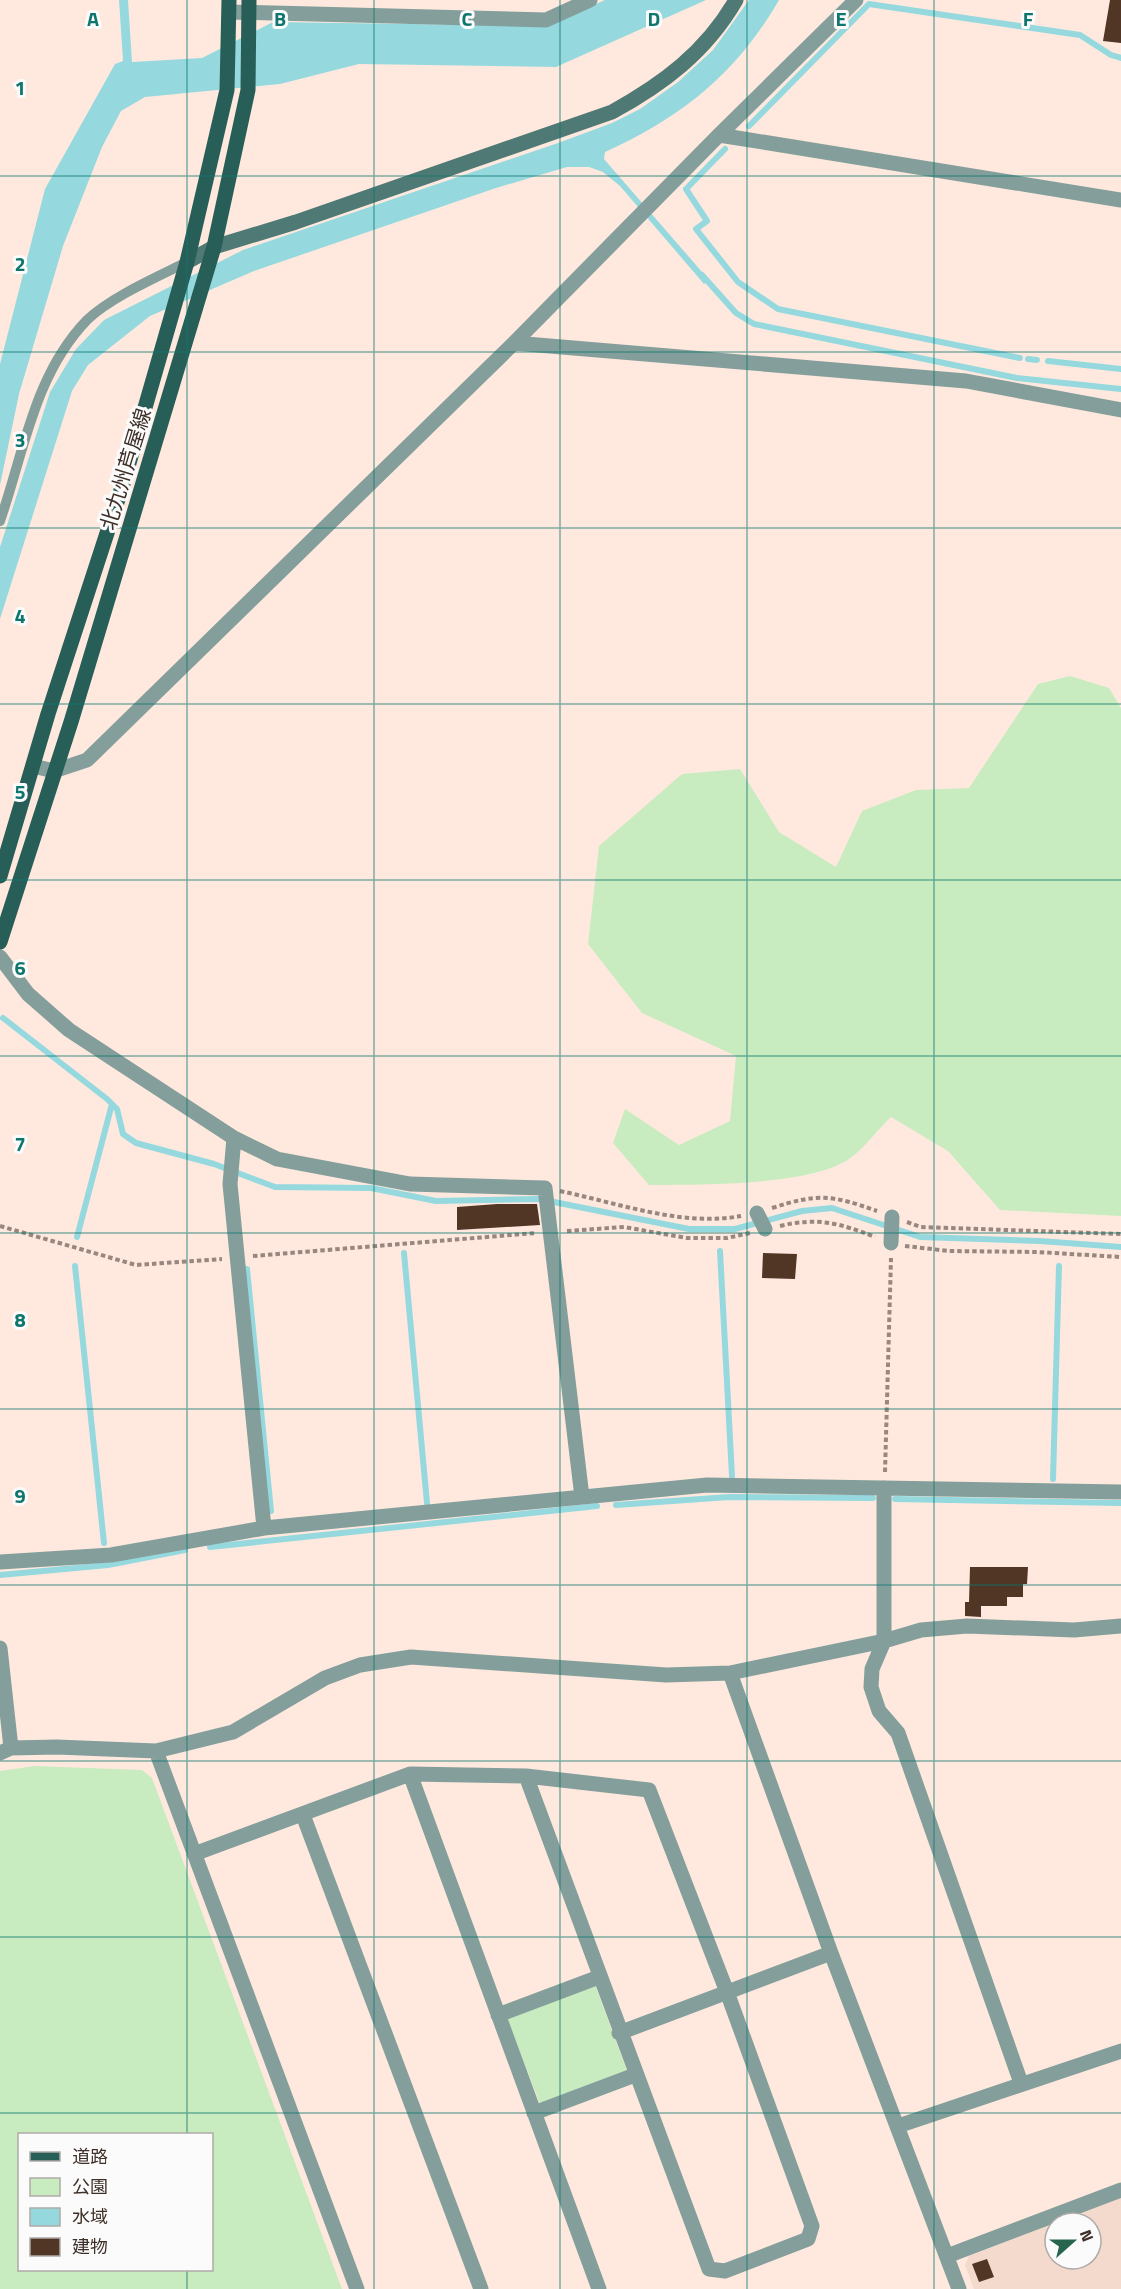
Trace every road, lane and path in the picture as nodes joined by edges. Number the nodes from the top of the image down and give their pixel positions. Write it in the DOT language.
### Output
graph roads {
  1 [pos="590,0"];
  2 [pos="736,0"];
  3 [pos="856,0"];
  4 [pos="250,10"];
  5 [pos="230,11"];
  6 [pos="719,135"];
  7 [pos="1121,200"];
  8 [pos="214,247"];
  9 [pos="187,262"];
  10 [pos="514,343"];
  11 [pos="1121,410"];
  12 [pos="0,521"];
  13 [pos="33,766"];
  14 [pos="54,771"];
  15 [pos="0,876"];
  16 [pos="0,942"];
  17 [pos="0,957"];
  18 [pos="234,1138"];
  19 [pos="545,1188"];
  20 [pos="757,1213"];
  21 [pos="892,1217"];
  22 [pos="0,1226"];
  23 [pos="765,1229"];
  24 [pos="552,1232"];
  25 [pos="1121,1234"];
  26 [pos="891,1243"];
  27 [pos="237,1257"];
  28 [pos="1121,1257"];
  29 [pos="884,1488"];
  30 [pos="1121,1492"];
  31 [pos="582,1497"];
  32 [pos="264,1528"];
  33 [pos="0,1562"];
  34 [pos="1121,1626"];
  35 [pos="884,1641"];
  36 [pos="0,1648"];
  37 [pos="730,1673"];
  38 [pos="6,1750"];
  39 [pos="156,1751"];
  40 [pos="410,1774"];
  41 [pos="526,1776"];
  42 [pos="303,1815"];
  43 [pos="194,1854"];
  44 [pos="831,1953"];
  45 [pos="599,1977"];
  46 [pos="727,1992"];
  47 [pos="498,2015"];
  48 [pos="619,2033"];
  49 [pos="1121,2051"];
  50 [pos="635,2075"];
  51 [pos="1021,2083"];
  52 [pos="534,2113"];
  53 [pos="898,2126"];
  54 [pos="1121,2190"];
  55 [pos="947,2256"];
  56 [pos="357,2289"];
  57 [pos="482,2289"];
  58 [pos="599,2289"];
  59 [pos="959,2289"];
  1 -- 4 [label="street"];
  2 -- 8 [label="street"];
  3 -- 6 [label="street"];
  4 -- 5 [label="street"];
  4 -- 8 [label="main road, 北九州芦屋線"];
  5 -- 9 [label="main road, 北九州芦屋線"];
  6 -- 7 [label="street"];
  6 -- 10 [label="street"];
  8 -- 9 [label="street"];
  8 -- 14 [label="main road, 北九州芦屋線"];
  9 -- 12 [label="lane"];
  9 -- 13 [label="main road, 北九州芦屋線"];
  10 -- 11 [label="street"];
  10 -- 14 [label="street"];
  13 -- 14 [label="street"];
  13 -- 15 [label="main road, 北九州芦屋線"];
  14 -- 16 [label="main road, 北九州芦屋線"];
  17 -- 18 [label="street"];
  18 -- 19 [label="street"];
  18 -- 27 [label="street"];
  19 -- 20 [label="path"];
  19 -- 24 [label="street"];
  20 -- 21 [label="path"];
  20 -- 23 [label="street"];
  21 -- 25 [label="path"];
  21 -- 26 [label="street"];
  22 -- 27 [label="path"];
  23 -- 24 [label="path"];
  23 -- 26 [label="path"];
  24 -- 27 [label="path"];
  24 -- 31 [label="street"];
  26 -- 28 [label="path"];
  26 -- 29 [label="path"];
  27 -- 32 [label="street"];
  29 -- 30 [label="street"];
  29 -- 31 [label="street"];
  29 -- 35 [label="street"];
  31 -- 32 [label="street"];
  32 -- 33 [label="street"];
  34 -- 35 [label="street"];
  35 -- 37 [label="street"];
  35 -- 51 [label="street"];
  36 -- 38 [label="street"];
  37 -- 39 [label="street"];
  37 -- 44 [label="street"];
  38 -- 39 [label="street"];
  39 -- 43 [label="street"];
  40 -- 41 [label="street"];
  40 -- 42 [label="street"];
  40 -- 47 [label="street"];
  41 -- 45 [label="street"];
  41 -- 46 [label="street"];
  42 -- 43 [label="street"];
  42 -- 57 [label="street"];
  43 -- 56 [label="street"];
  44 -- 46 [label="street"];
  44 -- 53 [label="street"];
  45 -- 47 [label="street"];
  45 -- 48 [label="street"];
  46 -- 48 [label="street"];
  46 -- 50 [label="street"];
  47 -- 52 [label="street"];
  48 -- 50 [label="street"];
  49 -- 51 [label="street"];
  50 -- 52 [label="street"];
  51 -- 53 [label="street"];
  52 -- 58 [label="street"];
  53 -- 55 [label="street"];
  54 -- 55 [label="street"];
  55 -- 59 [label="street"];
}
